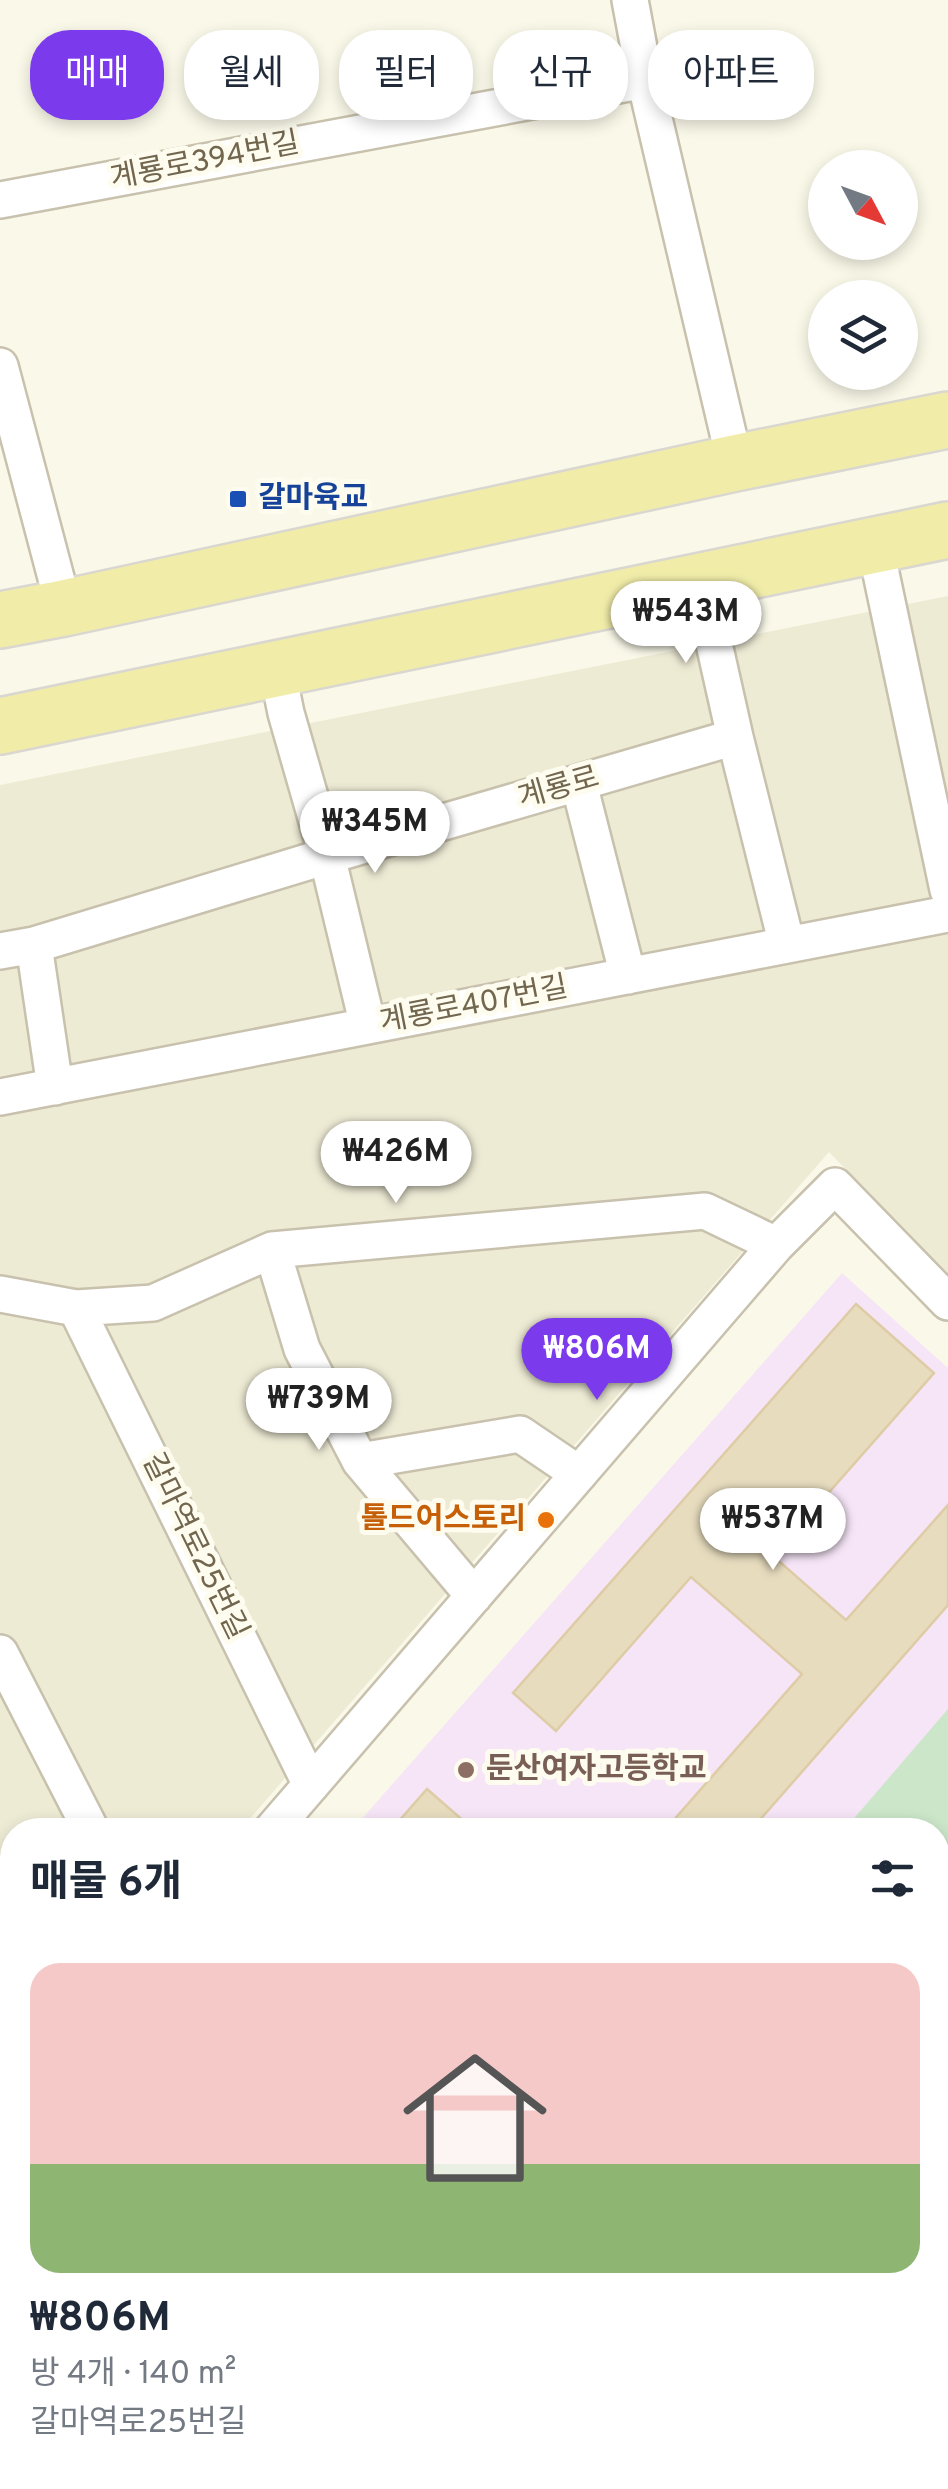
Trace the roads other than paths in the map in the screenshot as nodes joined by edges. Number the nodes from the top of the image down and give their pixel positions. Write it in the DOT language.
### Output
graph roads {
  1 [pos="630,0"];
  2 [pos="646,80"];
  3 [pos="0,200"];
  4 [pos="0,366"];
  5 [pos="948,420"];
  6 [pos="735,463"];
  7 [pos="948,530"];
  8 [pos="875,545"];
  9 [pos="700,582"];
  10 [pos="64,608"];
  11 [pos="0,620"];
  12 [pos="276,668"];
  13 [pos="0,726"];
  14 [pos="735,737"];
  15 [pos="579,784"];
  16 [pos="328,856"];
  17 [pos="948,890"];
  18 [pos="948,914"];
  19 [pos="788,945"];
  20 [pos="17,948"];
  21 [pos="628,976"];
  22 [pos="368,1026"];
  23 [pos="56,1086"];
  24 [pos="0,1097"];
  25 [pos="776,1245"];
  26 [pos="272,1250"];
  27 [pos="0,1294"];
  28 [pos="948,1302"];
  29 [pos="76,1308"];
  30 [pos="360,1461"];
  31 [pos="579,1474"];
  32 [pos="474,1596"];
  33 [pos="0,1653"];
  34 [pos="312,1785"];
  35 [pos="85,1818"];
  36 [pos="283,1818"];
  1 -- 2 [label="street"];
  2 -- 3 [label="street, 계룡로394번길"];
  2 -- 6 [label="street"];
  4 -- 10 [label="street"];
  5 -- 6 [label="main road"];
  6 -- 10 [label="main road"];
  7 -- 8 [label="main road"];
  8 -- 9 [label="main road"];
  8 -- 17 [label="street"];
  9 -- 12 [label="main road"];
  9 -- 14 [label="street"];
  10 -- 11 [label="main road"];
  12 -- 13 [label="main road"];
  12 -- 16 [label="street"];
  14 -- 15 [label="street, 계룡로"];
  14 -- 19 [label="street"];
  15 -- 16 [label="street, 계룡로"];
  15 -- 21 [label="street"];
  16 -- 20 [label="street, 계룡로"];
  16 -- 22 [label="street"];
  18 -- 19 [label="street, 계룡로407번길"];
  19 -- 21 [label="street, 계룡로407번길"];
  20 -- 23 [label="street"];
  21 -- 22 [label="street, 계룡로407번길"];
  22 -- 23 [label="street, 계룡로407번길"];
  23 -- 24 [label="street, 계룡로407번길"];
  25 -- 26 [label="street"];
  25 -- 28 [label="street"];
  25 -- 31 [label="street"];
  26 -- 29 [label="street"];
  26 -- 30 [label="street"];
  27 -- 29 [label="street"];
  29 -- 34 [label="street, 갈마역로25번길"];
  30 -- 31 [label="street"];
  30 -- 32 [label="street"];
  31 -- 32 [label="street"];
  32 -- 34 [label="street"];
  33 -- 35 [label="street"];
  34 -- 36 [label="street"];
}
